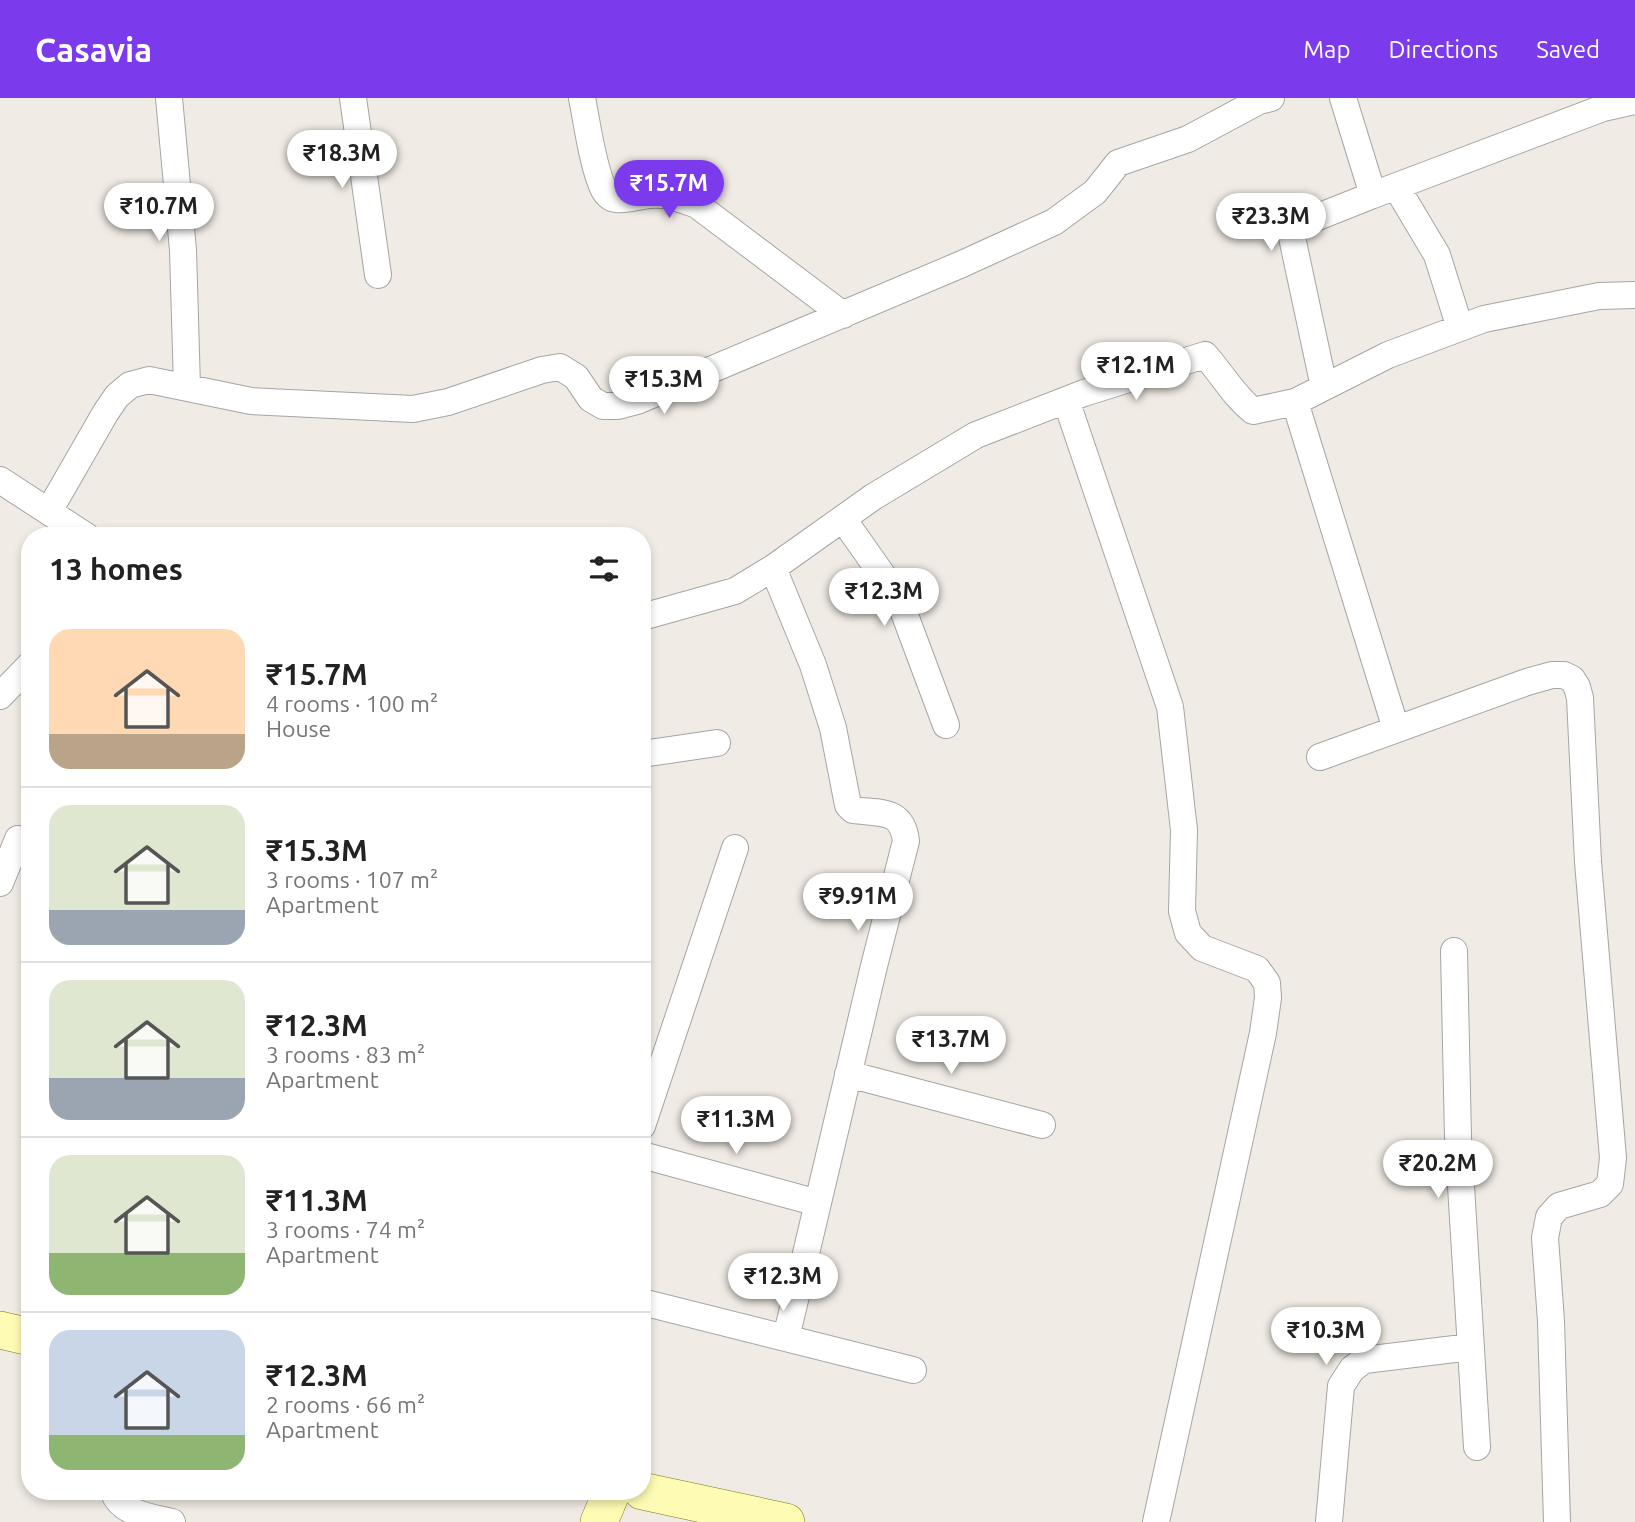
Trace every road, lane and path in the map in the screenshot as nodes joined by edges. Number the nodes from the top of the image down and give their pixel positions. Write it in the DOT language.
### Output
graph roads {
  1 [pos="169,98"];
  2 [pos="353,98"];
  3 [pos="582,98"];
  4 [pos="1271,98"];
  5 [pos="1343,98"];
  6 [pos="1635,101"];
  7 [pos="1385,191"];
  8 [pos="378,275"];
  9 [pos="1635,295"];
  10 [pos="843,315"];
  11 [pos="1460,328"];
  12 [pos="187,387"];
  13 [pos="1324,387"];
  14 [pos="1066,400"];
  15 [pos="1295,401"];
  16 [pos="0,480"];
  17 [pos="49,511"];
  18 [pos="843,519"];
  19 [pos="73,527"];
  20 [pos="773,568"];
  21 [pos="651,614"];
  22 [pos="21,674"];
  23 [pos="0,696"];
  24 [pos="946,725"];
  25 [pos="1396,729"];
  26 [pos="718,743"];
  27 [pos="651,753"];
  28 [pos="1320,757"];
  29 [pos="18,839"];
  30 [pos="735,848"];
  31 [pos="0,883"];
  32 [pos="1454,951"];
  33 [pos="848,1073"];
  34 [pos="651,1099"];
  35 [pos="1042,1125"];
  36 [pos="651,1157"];
  37 [pos="818,1203"];
  38 [pos="651,1304"];
  39 [pos="0,1330"];
  40 [pos="21,1335"];
  41 [pos="786,1338"];
  42 [pos="1471,1348"];
  43 [pos="913,1370"];
  44 [pos="1477,1447"];
  45 [pos="651,1493"];
  46 [pos="116,1500"];
  47 [pos="608,1500"];
  48 [pos="172,1522"];
  49 [pos="598,1522"];
  50 [pos="786,1522"];
  51 [pos="1156,1522"];
  52 [pos="1329,1522"];
  53 [pos="1557,1522"];
  1 -- 12 [label="street"];
  2 -- 8 [label="street"];
  3 -- 10 [label="street"];
  4 -- 10 [label="street"];
  5 -- 7 [label="street"];
  6 -- 7 [label="street"];
  7 -- 11 [label="street"];
  7 -- 13 [label="street"];
  9 -- 11 [label="street"];
  10 -- 12 [label="street"];
  11 -- 13 [label="street"];
  12 -- 17 [label="street"];
  13 -- 15 [label="street"];
  14 -- 15 [label="street"];
  14 -- 18 [label="street"];
  14 -- 51 [label="street"];
  15 -- 25 [label="street"];
  16 -- 17 [label="street"];
  17 -- 19 [label="street"];
  18 -- 20 [label="street"];
  18 -- 24 [label="street"];
  20 -- 21 [label="street"];
  20 -- 33 [label="street"];
  22 -- 23 [label="street"];
  25 -- 28 [label="street"];
  25 -- 53 [label="street"];
  26 -- 27 [label="street"];
  29 -- 31 [label="street"];
  30 -- 34 [label="street"];
  32 -- 42 [label="street"];
  33 -- 35 [label="street"];
  33 -- 37 [label="street"];
  36 -- 37 [label="street"];
  37 -- 41 [label="street"];
  38 -- 41 [label="street"];
  39 -- 40 [label="street"];
  41 -- 43 [label="street"];
  42 -- 44 [label="street"];
  42 -- 52 [label="street"];
  45 -- 50 [label="street"];
  46 -- 48 [label="street"];
  47 -- 49 [label="street"];
}
